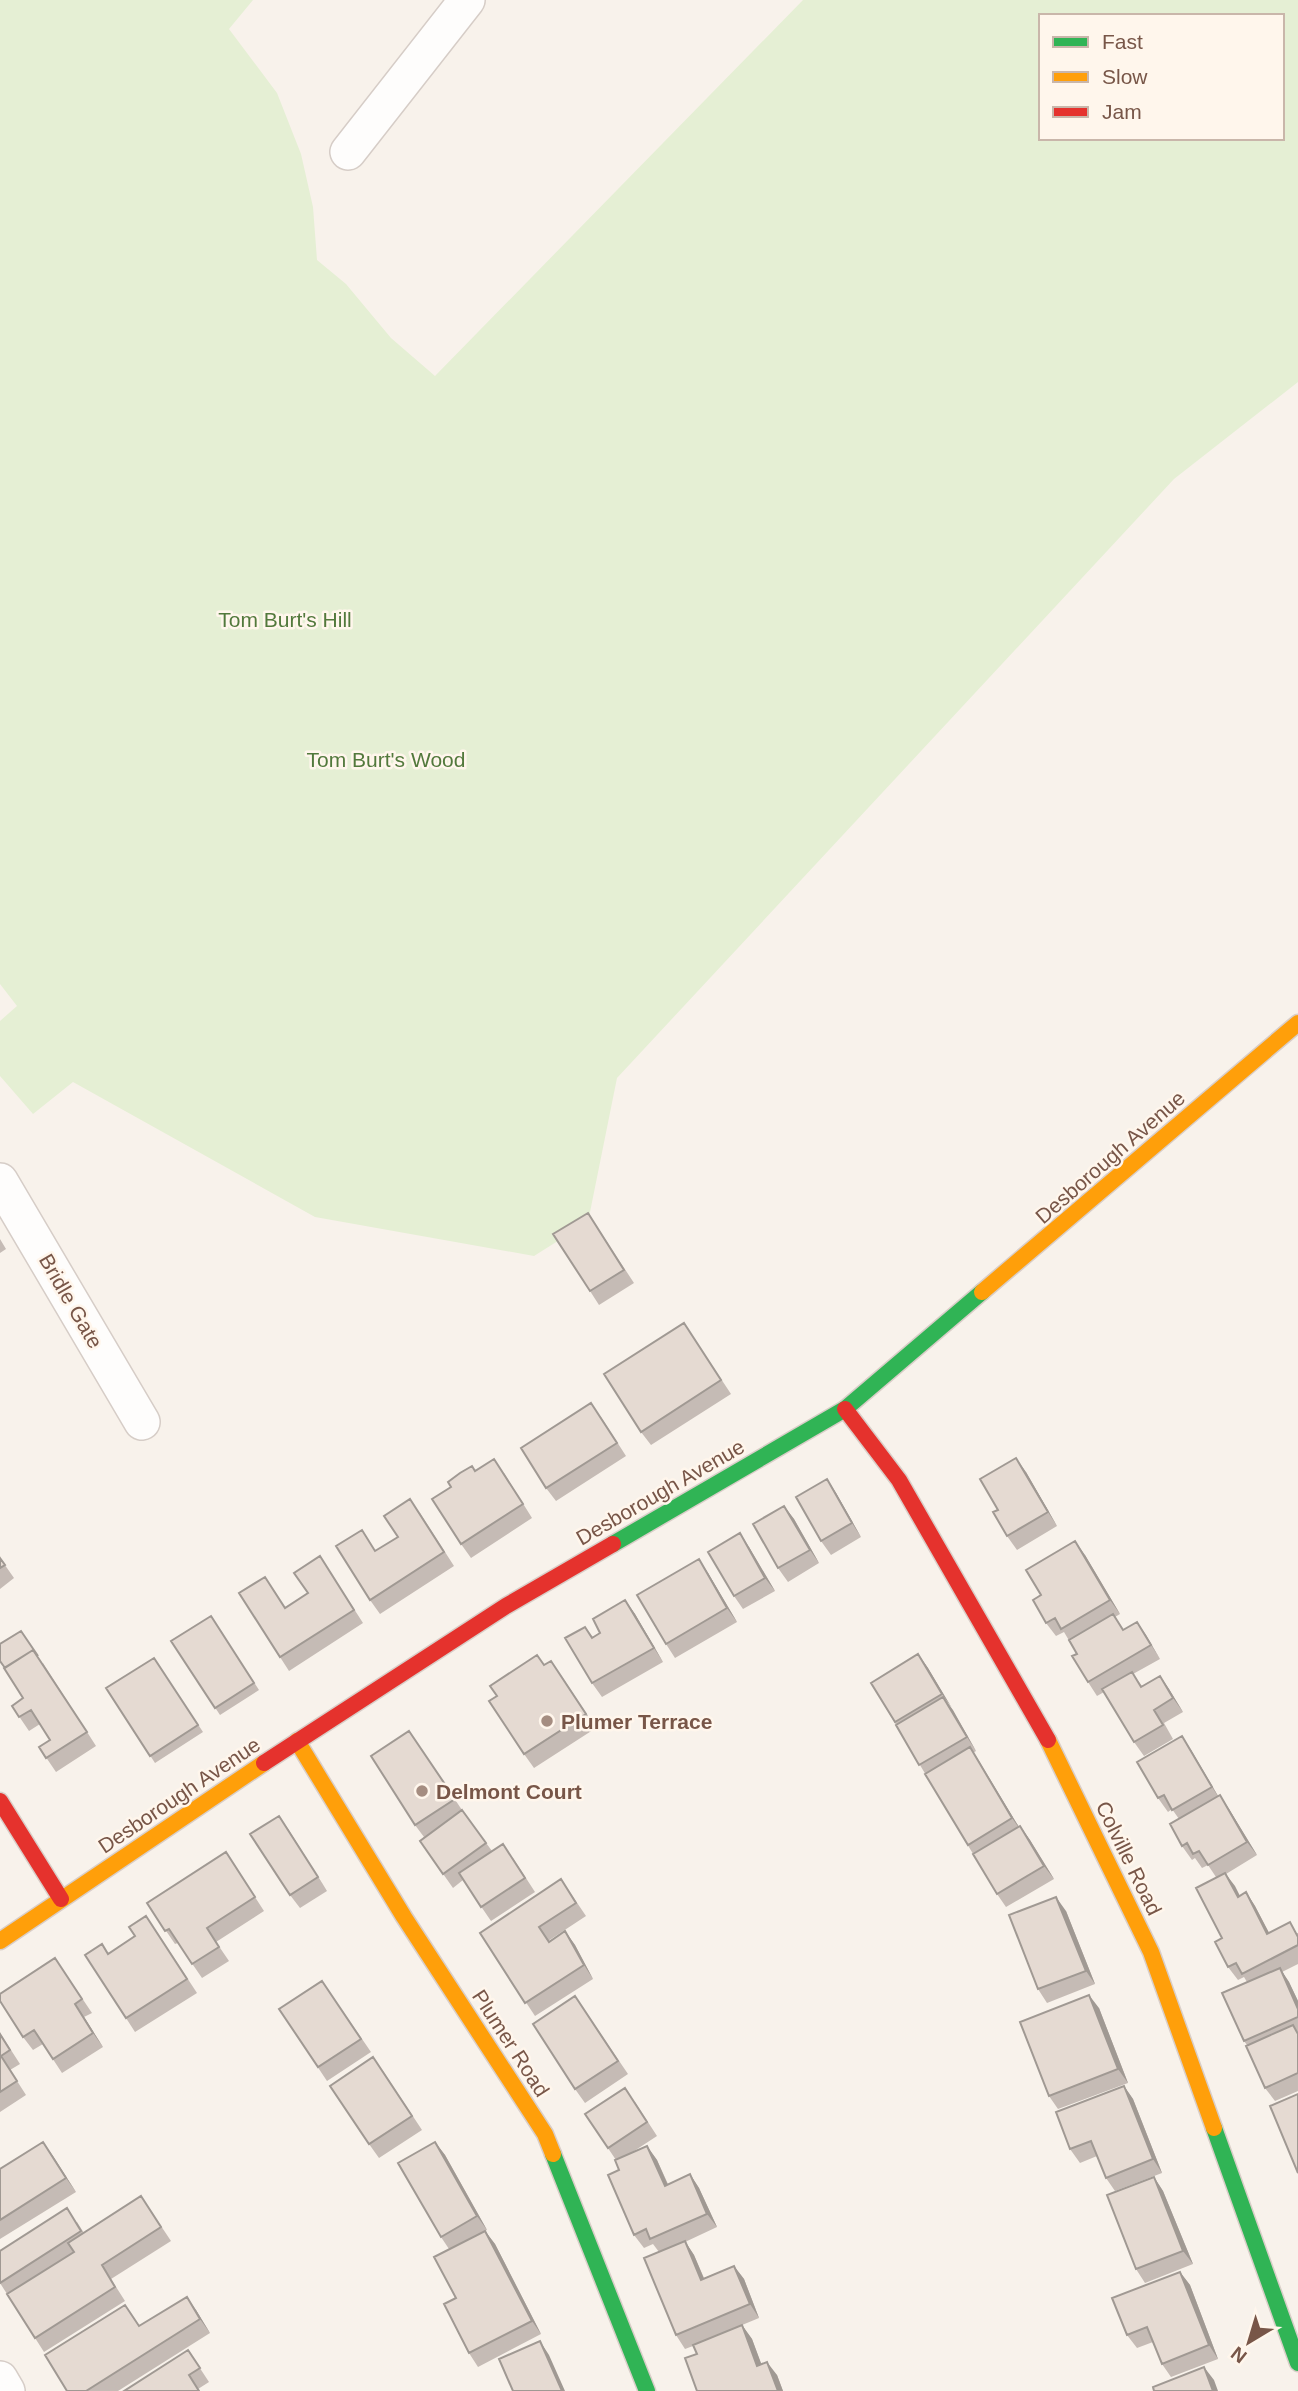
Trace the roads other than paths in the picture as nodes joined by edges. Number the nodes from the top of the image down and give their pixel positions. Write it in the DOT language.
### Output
graph roads {
  1 [pos="467,0"];
  2 [pos="348,152"];
  3 [pos="1298,1023"];
  4 [pos="0,1181"];
  5 [pos="845,1409"];
  6 [pos="142,1422"];
  7 [pos="297,1741"];
  8 [pos="0,1801"];
  9 [pos="61,1899"];
  10 [pos="0,1941"];
  11 [pos="1298,2363"];
  12 [pos="0,2379"];
  13 [pos="7,2391"];
  14 [pos="647,2391"];
  1 -- 2 [label="street"];
  3 -- 5 [label="street, Desborough Avenue"];
  4 -- 6 [label="street, Bridle Gate"];
  5 -- 7 [label="street, Desborough Avenue"];
  5 -- 11 [label="street, Colville Road"];
  7 -- 9 [label="street, Desborough Avenue"];
  7 -- 14 [label="street, Plumer Road"];
  8 -- 9 [label="street"];
  9 -- 10 [label="street, Desborough Avenue"];
  12 -- 13 [label="street"];
}
